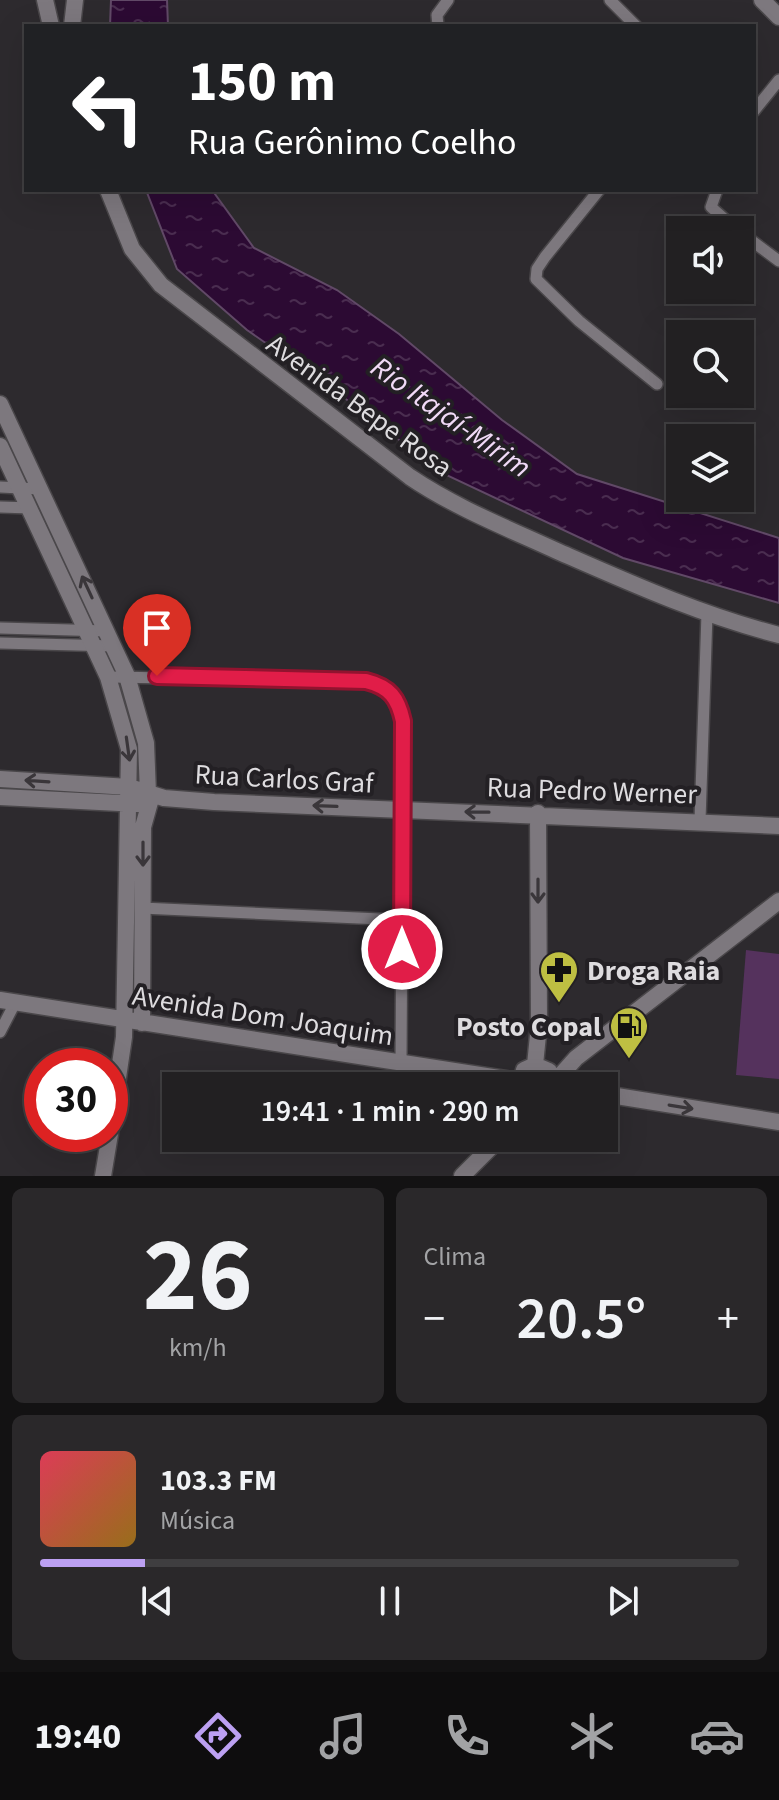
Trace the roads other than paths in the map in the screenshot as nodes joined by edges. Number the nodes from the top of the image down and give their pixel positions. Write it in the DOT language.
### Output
graph roads {
  1 [pos="45,0"];
  2 [pos="75,0"];
  3 [pos="448,0"];
  4 [pos="610,0"];
  5 [pos="762,0"];
  6 [pos="779,17"];
  7 [pos="51,24"];
  8 [pos="72,24"];
  9 [pos="438,24"];
  10 [pos="634,24"];
  11 [pos="779,80"];
  12 [pos="756,109"];
  13 [pos="109,192"];
  14 [pos="597,192"];
  15 [pos="716,192"];
  16 [pos="721,216"];
  17 [pos="754,243"];
  18 [pos="779,261"];
  19 [pos="657,384"];
  20 [pos="0,404"];
  21 [pos="0,446"];
  22 [pos="0,487"];
  23 [pos="20,488"];
  24 [pos="41,489"];
  25 [pos="0,507"];
  26 [pos="30,508"];
  27 [pos="51,509"];
  28 [pos="707,614"];
  29 [pos="0,628"];
  30 [pos="779,635"];
  31 [pos="91,638"];
  32 [pos="111,639"];
  33 [pos="0,643"];
  34 [pos="127,676"];
  35 [pos="108,677"];
  36 [pos="0,779"];
  37 [pos="71,783"];
  38 [pos="129,787"];
  39 [pos="0,797"];
  40 [pos="154,798"];
  41 [pos="70,801"];
  42 [pos="128,806"];
  43 [pos="403,810"];
  44 [pos="538,813"];
  45 [pos="700,820"];
  46 [pos="779,826"];
  47 [pos="779,901"];
  48 [pos="134,908"];
  49 [pos="402,920"];
  50 [pos="7,1001"];
  51 [pos="125,1020"];
  52 [pos="142,1023"];
  53 [pos="0,1032"];
  54 [pos="121,1048"];
  55 [pos="576,1058"];
  56 [pos="401,1063"];
  57 [pos="452,1072"];
  58 [pos="546,1072"];
  59 [pos="550,1072"];
  60 [pos="563,1072"];
  61 [pos="618,1096"];
  62 [pos="779,1122"];
  63 [pos="107,1152"];
  64 [pos="486,1152"];
  65 [pos="103,1176"];
  66 [pos="462,1176"];
  1 -- 7 [label="main road"];
  2 -- 8 [label="main road"];
  3 -- 9 [label="street"];
  4 -- 10 [label="street"];
  5 -- 6 [label="main road"];
  11 -- 12 [label="street"];
  13 -- 28 [label="main road, Avenida Bepe Rosa"];
  14 -- 19 [label="street"];
  15 -- 16 [label="street"];
  17 -- 18 [label="street"];
  20 -- 24 [label="main road"];
  21 -- 23 [label="main road"];
  22 -- 23 [label="street"];
  23 -- 24 [label="street"];
  23 -- 26 [label="main road"];
  24 -- 27 [label="main road"];
  25 -- 26 [label="street"];
  26 -- 27 [label="street"];
  26 -- 31 [label="main road"];
  32 -- 27 [label="main road, one-way"];
  28 -- 30 [label="main road, Avenida Bepe Rosa"];
  28 -- 45 [label="street"];
  29 -- 31 [label="street"];
  31 -- 32 [label="street"];
  31 -- 33 [label="street"];
  31 -- 35 [label="main road"];
  32 -- 34 [label="main road"];
  34 -- 35 [label="street"];
  34 -- 40 [label="main road"];
  34 -- 43 [label="street"];
  35 -- 38 [label="main road, one-way"];
  37 -- 36 [label="main road, Rua Carlos Graf, one-way"];
  37 -- 38 [label="main road, Rua Carlos Graf"];
  37 -- 41 [label="main road"];
  38 -- 40 [label="main road, Rua Carlos Graf"];
  38 -- 42 [label="main road"];
  39 -- 41 [label="main road"];
  40 -- 42 [label="main road"];
  43 -- 40 [label="main road, Rua Carlos Graf, one-way"];
  40 -- 48 [label="main road, one-way"];
  41 -- 42 [label="main road"];
  42 -- 48 [label="main road"];
  44 -- 43 [label="main road, Rua Pedro Werner, one-way"];
  43 -- 49 [label="street"];
  44 -- 45 [label="main road, Rua Pedro Werner"];
  44 -- 58 [label="main road, one-way"];
  45 -- 46 [label="main road, Rua Pedro Werner"];
  47 -- 55 [label="main road"];
  48 -- 49 [label="street"];
  48 -- 51 [label="main road"];
  48 -- 52 [label="main road"];
  49 -- 56 [label="street"];
  50 -- 51 [label="main road, Avenida Dom Joaquim"];
  50 -- 53 [label="street"];
  51 -- 52 [label="main road, Avenida Dom Joaquim"];
  51 -- 54 [label="main road"];
  52 -- 56 [label="main road, Avenida Dom Joaquim"];
  55 -- 59 [label="main road"];
  55 -- 60 [label="main road"];
  56 -- 57 [label="main road, Avenida Dom Joaquim"];
  61 -- 62 [label="main road, one-way"];
  63 -- 65 [label="main road"];
  64 -- 66 [label="main road"];
}
